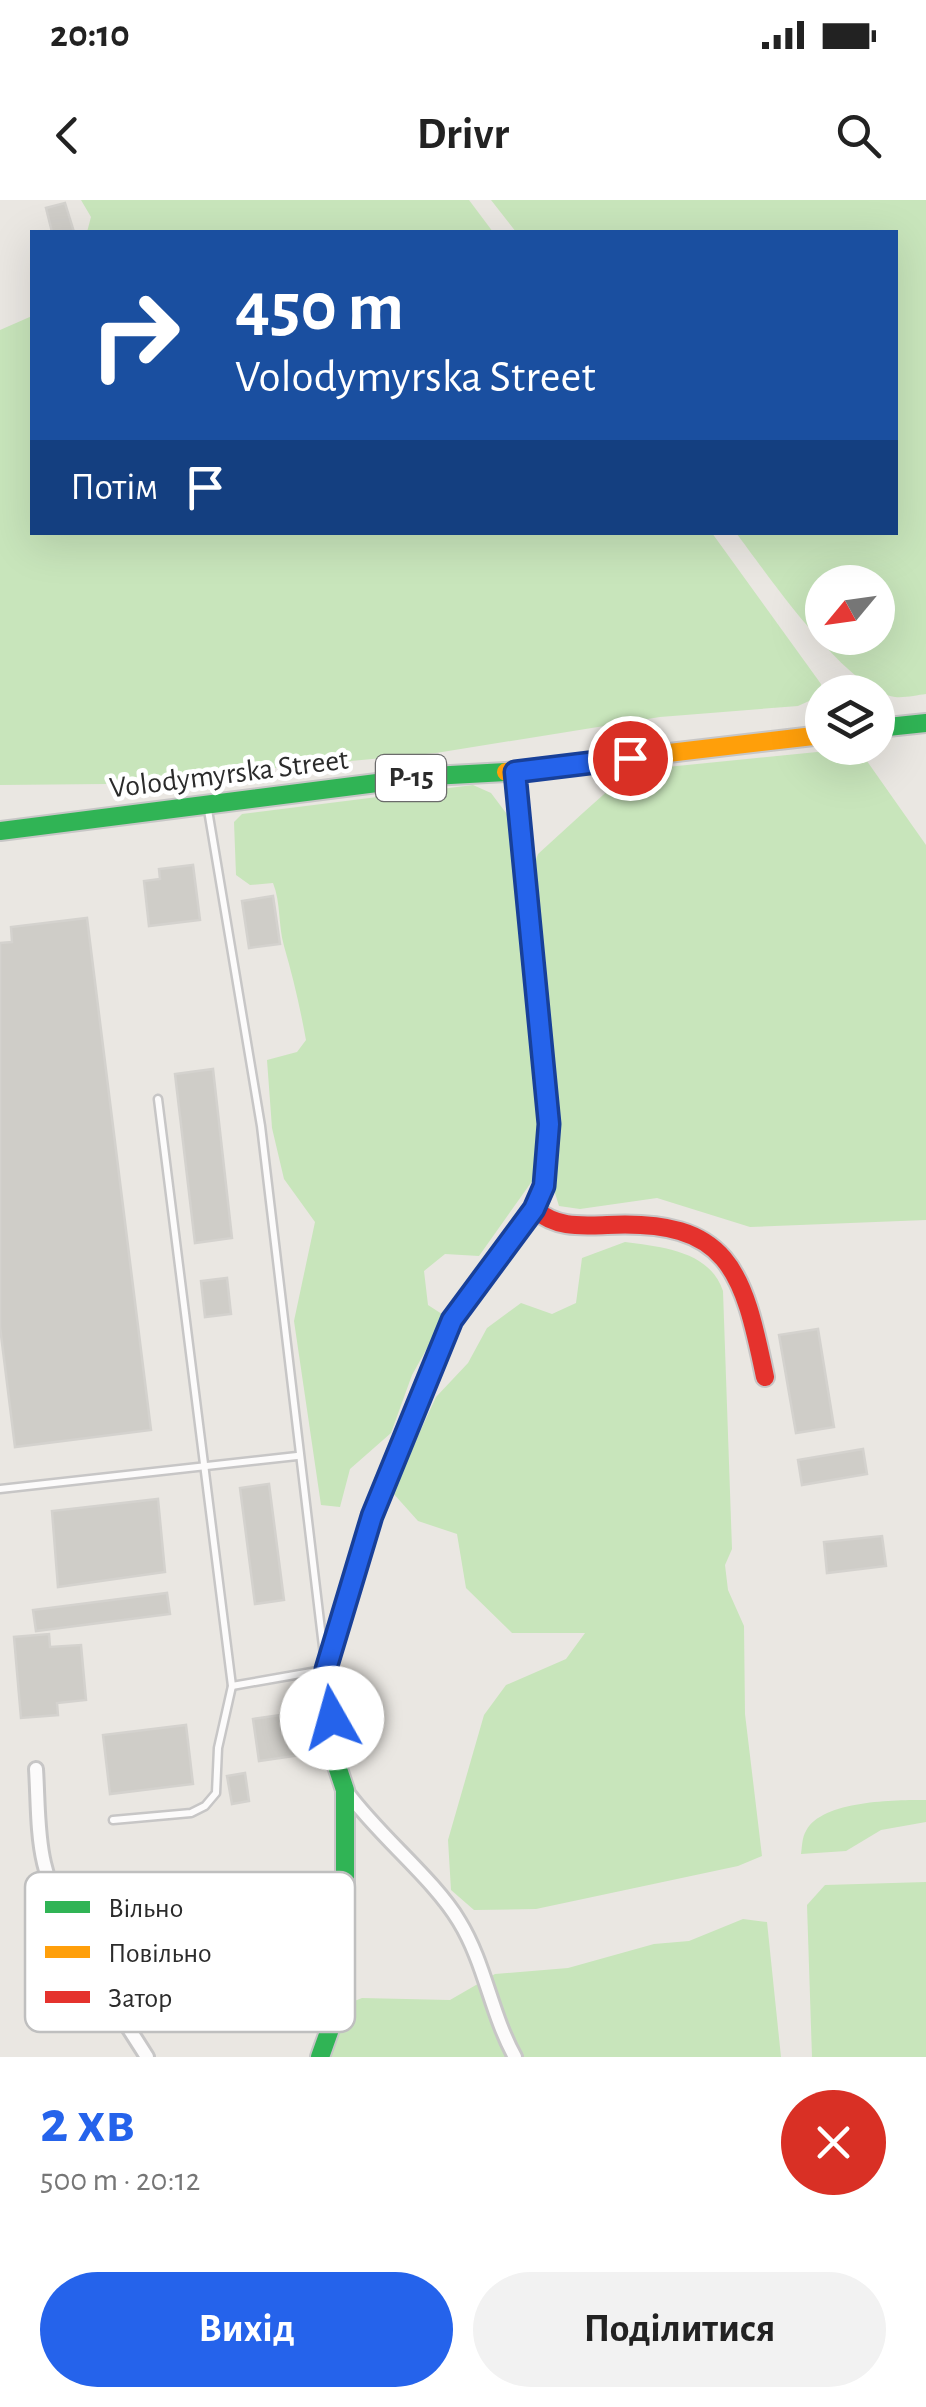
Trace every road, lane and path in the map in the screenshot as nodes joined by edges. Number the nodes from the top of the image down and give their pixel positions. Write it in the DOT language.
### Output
graph roads {
  1 [pos="926,723"];
  2 [pos="895,726"];
  3 [pos="805,736"];
  4 [pos="515,772"];
  5 [pos="208,804"];
  6 [pos="0,831"];
  7 [pos="158,1099"];
  8 [pos="534,1209"];
  9 [pos="764,1378"];
  10 [pos="297,1456"];
  11 [pos="205,1466"];
  12 [pos="0,1489"];
  13 [pos="326,1669"];
  14 [pos="232,1686"];
  15 [pos="36,1769"];
  16 [pos="345,1790"];
  17 [pos="113,1820"];
  18 [pos="47,1872"];
  19 [pos="345,1872"];
  20 [pos="131,2032"];
  21 [pos="329,2032"];
  22 [pos="147,2057"];
  23 [pos="320,2057"];
  24 [pos="515,2057"];
  1 -- 2 [label="street"];
  3 -- 4 [label="street, Volodymyrska Street / Р-15"];
  4 -- 5 [label="street, Volodymyrska Street / Р-15"];
  4 -- 8 [label="street"];
  5 -- 6 [label="street, Volodymyrska Street / Р-15"];
  5 -- 10 [label="lane"];
  7 -- 11 [label="lane"];
  8 -- 9 [label="street"];
  8 -- 13 [label="street"];
  10 -- 11 [label="lane"];
  10 -- 13 [label="lane"];
  11 -- 12 [label="lane"];
  11 -- 14 [label="lane"];
  13 -- 14 [label="lane"];
  13 -- 16 [label="street"];
  14 -- 17 [label="lane"];
  15 -- 18 [label="street"];
  16 -- 19 [label="street"];
  16 -- 24 [label="street"];
  20 -- 22 [label="street"];
  21 -- 23 [label="street"];
}
